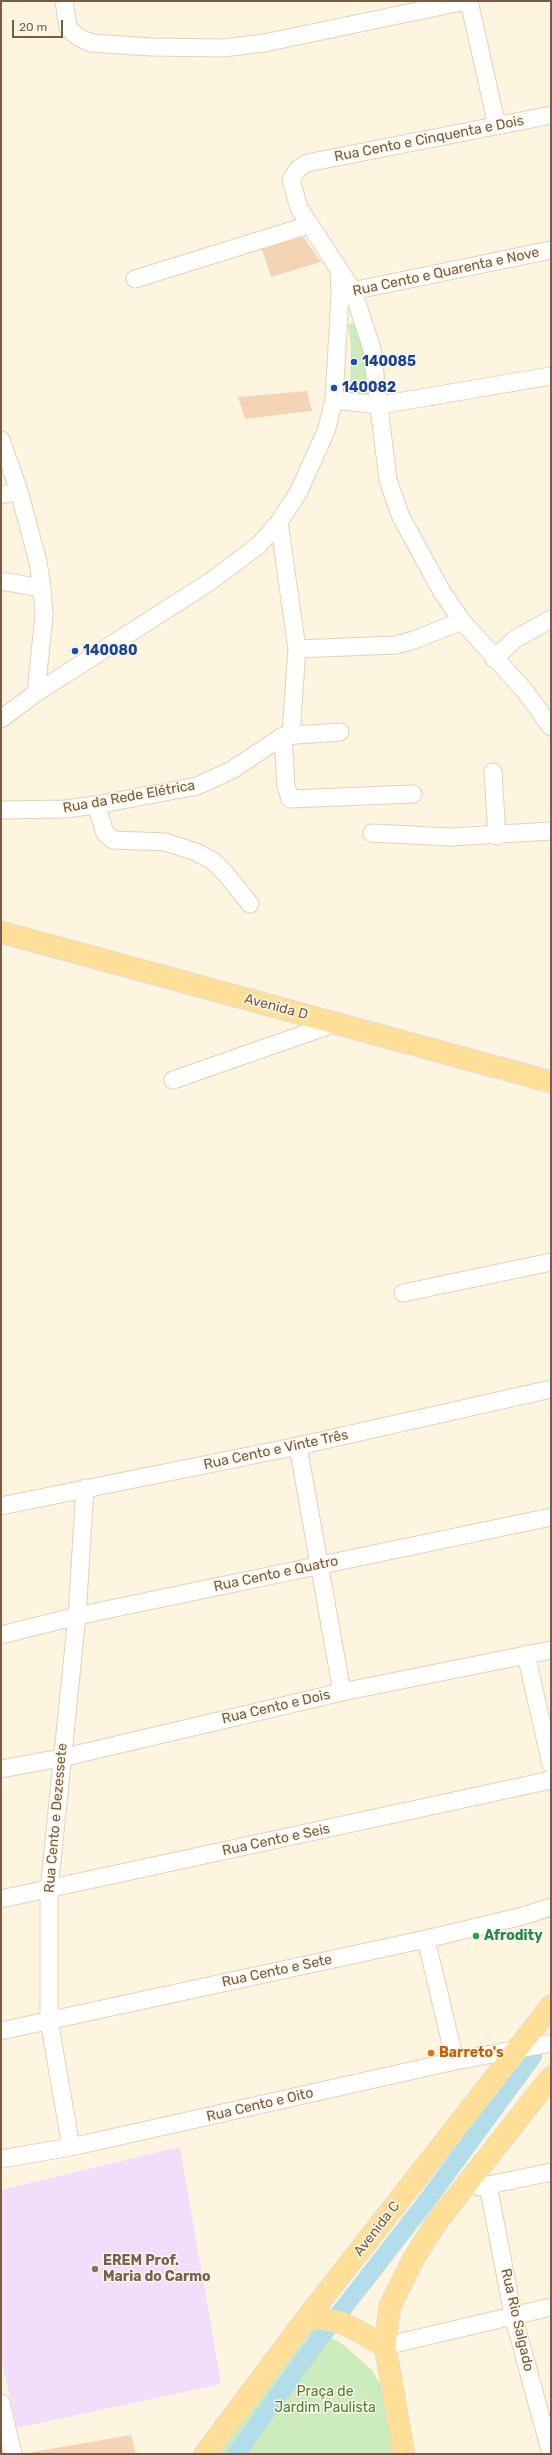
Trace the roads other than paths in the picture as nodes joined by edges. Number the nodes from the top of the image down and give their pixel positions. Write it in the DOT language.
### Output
graph roads {
  1 [pos="64,1"];
  2 [pos="466,1"];
  3 [pos="469,1"];
  4 [pos="551,115"];
  5 [pos="497,126"];
  6 [pos="308,225"];
  7 [pos="551,250"];
  8 [pos="135,279"];
  9 [pos="347,292"];
  10 [pos="551,376"];
  11 [pos="334,400"];
  12 [pos="380,405"];
  13 [pos="1,440"];
  14 [pos="20,491"];
  15 [pos="1,495"];
  16 [pos="279,522"];
  17 [pos="1,581"];
  18 [pos="42,588"];
  19 [pos="551,619"];
  20 [pos="462,621"];
  21 [pos="297,649"];
  22 [pos="494,659"];
  23 [pos="36,693"];
  24 [pos="1,720"];
  25 [pos="551,727"];
  26 [pos="340,732"];
  27 [pos="287,735"];
  28 [pos="493,772"];
  29 [pos="412,794"];
  30 [pos="96,805"];
  31 [pos="1,810"];
  32 [pos="551,831"];
  33 [pos="372,833"];
  34 [pos="497,836"];
  35 [pos="250,904"];
  36 [pos="1,932"];
  37 [pos="336,1023"];
  38 [pos="173,1080"];
  39 [pos="551,1082"];
  40 [pos="551,1262"];
  41 [pos="404,1293"];
  42 [pos="551,1389"];
  43 [pos="298,1446"];
  44 [pos="85,1488"];
  45 [pos="1,1506"];
  46 [pos="551,1517"];
  47 [pos="321,1564"];
  48 [pos="77,1616"];
  49 [pos="1,1635"];
  50 [pos="551,1650"];
  51 [pos="526,1654"];
  52 [pos="342,1692"];
  53 [pos="61,1758"];
  54 [pos="551,1764"];
  55 [pos="1,1769"];
  56 [pos="551,1780"];
  57 [pos="49,1890"];
  58 [pos="1,1899"];
  59 [pos="551,1907"];
  60 [pos="426,1939"];
  61 [pos="551,2006"];
  62 [pos="49,2020"];
  63 [pos="1,2031"];
  64 [pos="551,2043"];
  65 [pos="519,2050"];
  66 [pos="455,2061"];
  67 [pos="551,2077"];
  68 [pos="71,2147"];
  69 [pos="1,2159"];
  70 [pos="551,2172"];
  71 [pos="488,2185"];
  72 [pos="462,2190"];
  73 [pos="551,2307"];
  74 [pos="514,2315"];
  75 [pos="326,2320"];
  76 [pos="385,2346"];
  77 [pos="1,2403"];
  78 [pos="3,2421"];
  79 [pos="550,2448"];
  80 [pos="13,2454"];
  81 [pos="205,2454"];
  82 [pos="404,2454"];
  1 -- 2 [label="street"];
  3 -- 5 [label="street"];
  4 -- 5 [label="street, Rua Cento e Cinquenta e Dois"];
  5 -- 6 [label="street, Rua Cento e Cinquenta e Dois"];
  6 -- 8 [label="street"];
  6 -- 9 [label="street"];
  7 -- 9 [label="street, Rua Cento e Quarenta e Nove"];
  9 -- 11 [label="street"];
  9 -- 12 [label="street"];
  10 -- 12 [label="street"];
  11 -- 12 [label="street"];
  11 -- 16 [label="street"];
  12 -- 20 [label="street"];
  13 -- 14 [label="street"];
  14 -- 15 [label="street"];
  14 -- 18 [label="street"];
  16 -- 21 [label="street"];
  16 -- 23 [label="street"];
  17 -- 18 [label="street"];
  18 -- 23 [label="street"];
  19 -- 22 [label="street"];
  20 -- 21 [label="street"];
  20 -- 22 [label="street"];
  21 -- 27 [label="street"];
  22 -- 25 [label="street"];
  23 -- 24 [label="street"];
  26 -- 27 [label="street"];
  27 -- 29 [label="street"];
  27 -- 30 [label="street, Rua da Rede Elétrica"];
  28 -- 34 [label="street"];
  30 -- 31 [label="street, Rua da Rede Elétrica"];
  30 -- 35 [label="street"];
  32 -- 34 [label="street"];
  33 -- 34 [label="street"];
  36 -- 37 [label="main road, Avenida D"];
  37 -- 38 [label="street"];
  37 -- 39 [label="main road, Avenida D"];
  40 -- 41 [label="street"];
  42 -- 43 [label="street, Rua Cento e Vinte Três"];
  43 -- 44 [label="street, Rua Cento e Vinte Três"];
  43 -- 47 [label="street"];
  44 -- 45 [label="street, Rua Cento e Vinte Três"];
  44 -- 48 [label="street, Rua Cento e Dezessete"];
  46 -- 47 [label="street, Rua Cento e Quatro"];
  47 -- 48 [label="street, Rua Cento e Quatro"];
  47 -- 52 [label="street"];
  48 -- 49 [label="street, Rua Cento e Quatro"];
  48 -- 53 [label="street, Rua Cento e Dezessete"];
  50 -- 51 [label="street, Rua Cento e Dois"];
  51 -- 52 [label="street, Rua Cento e Dois"];
  51 -- 54 [label="street"];
  52 -- 53 [label="street, Rua Cento e Dois"];
  53 -- 55 [label="street, Rua Cento e Dois"];
  53 -- 57 [label="street, Rua Cento e Dezessete"];
  56 -- 57 [label="street, Rua Cento e Seis"];
  57 -- 58 [label="street, Rua Cento e Seis"];
  57 -- 62 [label="street, Rua Cento e Dezessete"];
  59 -- 60 [label="street, Rua Cento e Sete"];
  60 -- 62 [label="street, Rua Cento e Sete"];
  60 -- 66 [label="street"];
  61 -- 65 [label="main road, Avenida C"];
  62 -- 63 [label="street, Rua Cento e Sete"];
  62 -- 68 [label="street, Rua Cento e Dezessete"];
  64 -- 65 [label="street, Rua Cento e Oito"];
  65 -- 66 [label="street, Rua Cento e Oito"];
  65 -- 75 [label="main road, Avenida C"];
  66 -- 68 [label="street, Rua Cento e Oito"];
  67 -- 72 [label="main road"];
  68 -- 69 [label="street, Rua Cento e Oito"];
  70 -- 71 [label="street"];
  71 -- 72 [label="street"];
  71 -- 74 [label="street, Rua Rio Salgado"];
  72 -- 76 [label="main road"];
  73 -- 74 [label="street"];
  74 -- 76 [label="street"];
  74 -- 79 [label="street, Rua Rio Salgado"];
  75 -- 76 [label="main road"];
  75 -- 81 [label="main road, Avenida C"];
  76 -- 82 [label="main road"];
  77 -- 78 [label="street"];
  78 -- 80 [label="street"];
}
